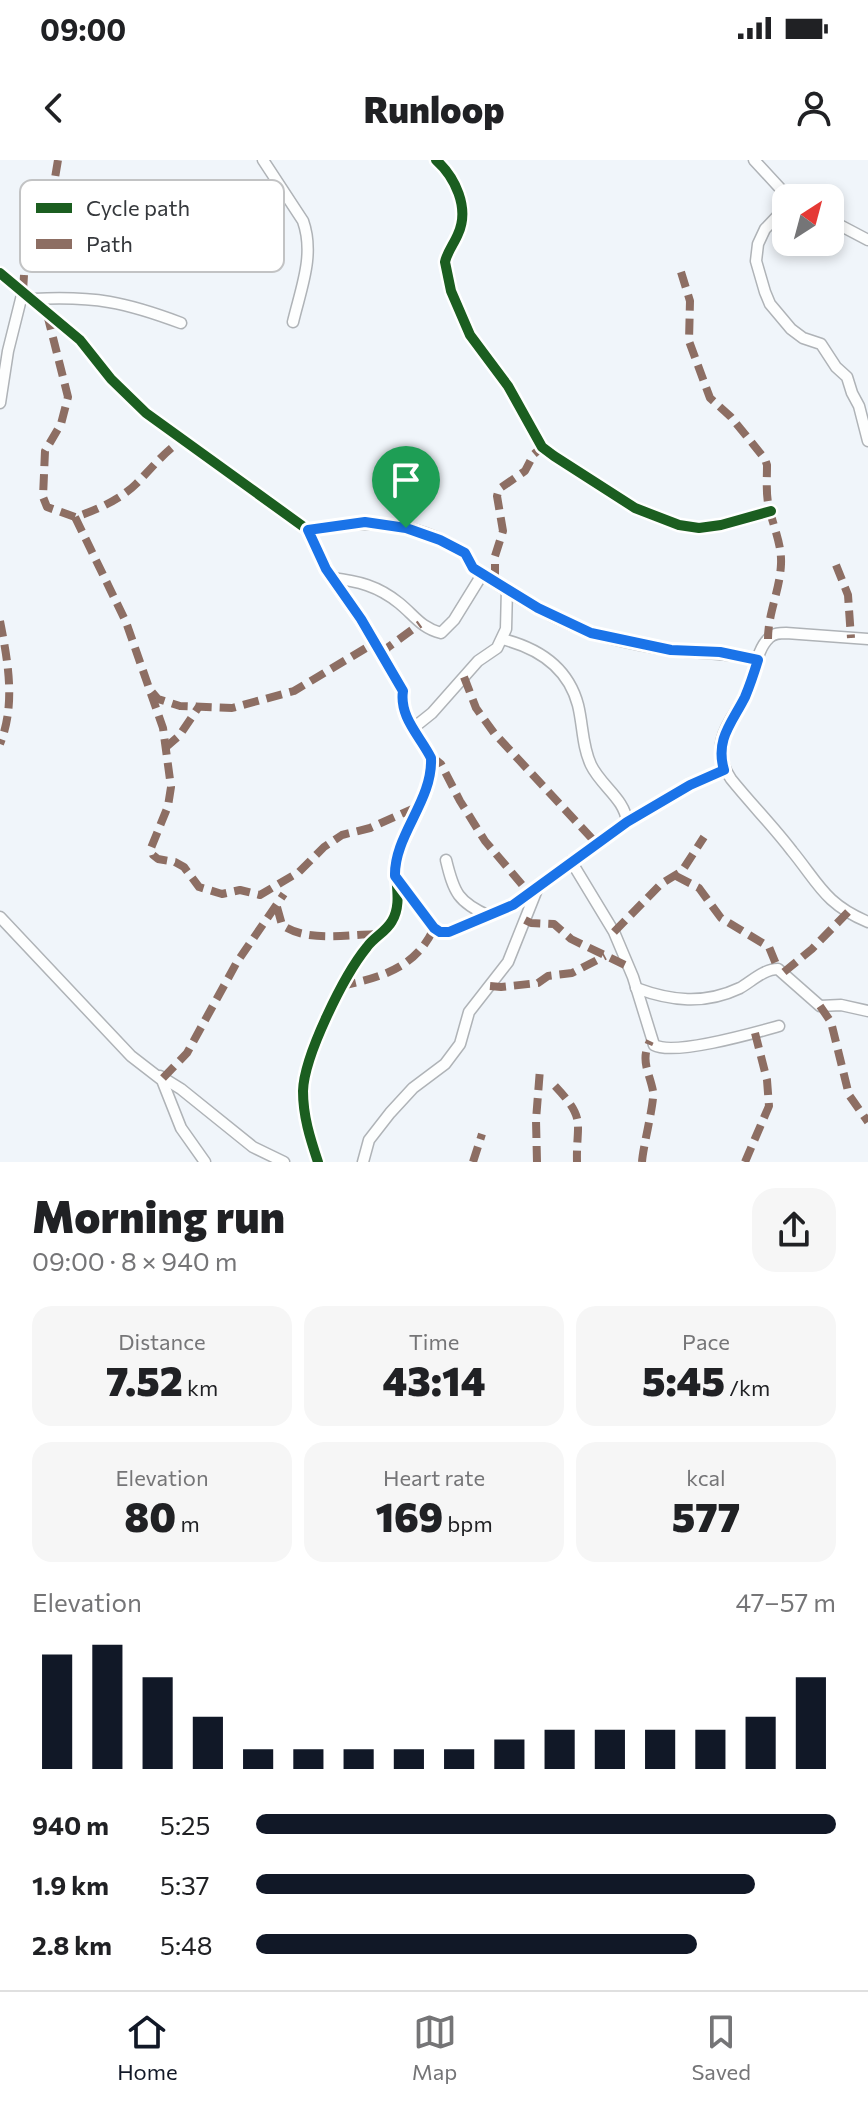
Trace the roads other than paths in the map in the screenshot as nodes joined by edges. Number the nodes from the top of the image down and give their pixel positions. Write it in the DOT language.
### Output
graph roads {
  1 [pos="263,160"];
  2 [pos="436,160"];
  3 [pos="754,160"];
  4 [pos="276,180"];
  5 [pos="776,184"];
  6 [pos="284,192"];
  7 [pos="772,222"];
  8 [pos="844,227"];
  9 [pos="868,240"];
  10 [pos="0,273"];
  11 [pos="23,291"];
  12 [pos="34,299"];
  13 [pos="293,322"];
  14 [pos="181,323"];
  15 [pos="0,403"];
  16 [pos="868,441"];
  17 [pos="771,511"];
  18 [pos="308,530"];
  19 [pos="483,573"];
  20 [pos="332,578"];
  21 [pos="507,588"];
  22 [pos="502,639"];
  23 [pos="868,639"];
  24 [pos="758,660"];
  25 [pos="412,729"];
  26 [pos="724,770"];
  27 [pos="627,822"];
  28 [pos="446,860"];
  29 [pos="571,861"];
  30 [pos="395,876"];
  31 [pos="538,887"];
  32 [pos="489,916"];
  33 [pos="0,917"];
  34 [pos="868,922"];
  35 [pos="636,988"];
  36 [pos="868,1011"];
  37 [pos="779,1026"];
  38 [pos="155,1073"];
  39 [pos="205,1162"];
  40 [pos="284,1162"];
  41 [pos="318,1162"];
  42 [pos="363,1162"];
  1 -- 4 [label="street"];
  2 -- 17 [label="street"];
  3 -- 5 [label="street"];
  6 -- 13 [label="street"];
  7 -- 16 [label="street"];
  8 -- 9 [label="street"];
  10 -- 11 [label="street"];
  11 -- 12 [label="street"];
  11 -- 15 [label="street"];
  12 -- 14 [label="street"];
  12 -- 18 [label="street"];
  18 -- 19 [label="street"];
  18 -- 20 [label="street"];
  19 -- 20 [label="street"];
  19 -- 21 [label="street"];
  20 -- 25 [label="street"];
  21 -- 22 [label="street"];
  21 -- 24 [label="street"];
  22 -- 25 [label="street"];
  22 -- 27 [label="street"];
  23 -- 24 [label="street"];
  24 -- 26 [label="street"];
  25 -- 30 [label="street"];
  26 -- 27 [label="street"];
  26 -- 34 [label="street"];
  27 -- 29 [label="street"];
  28 -- 32 [label="street"];
  29 -- 31 [label="street"];
  29 -- 35 [label="street"];
  30 -- 32 [label="street"];
  30 -- 41 [label="street"];
  31 -- 32 [label="street"];
  31 -- 42 [label="street"];
  33 -- 38 [label="street"];
  35 -- 36 [label="street"];
  35 -- 37 [label="street"];
  38 -- 39 [label="street"];
  38 -- 40 [label="street"];
}
